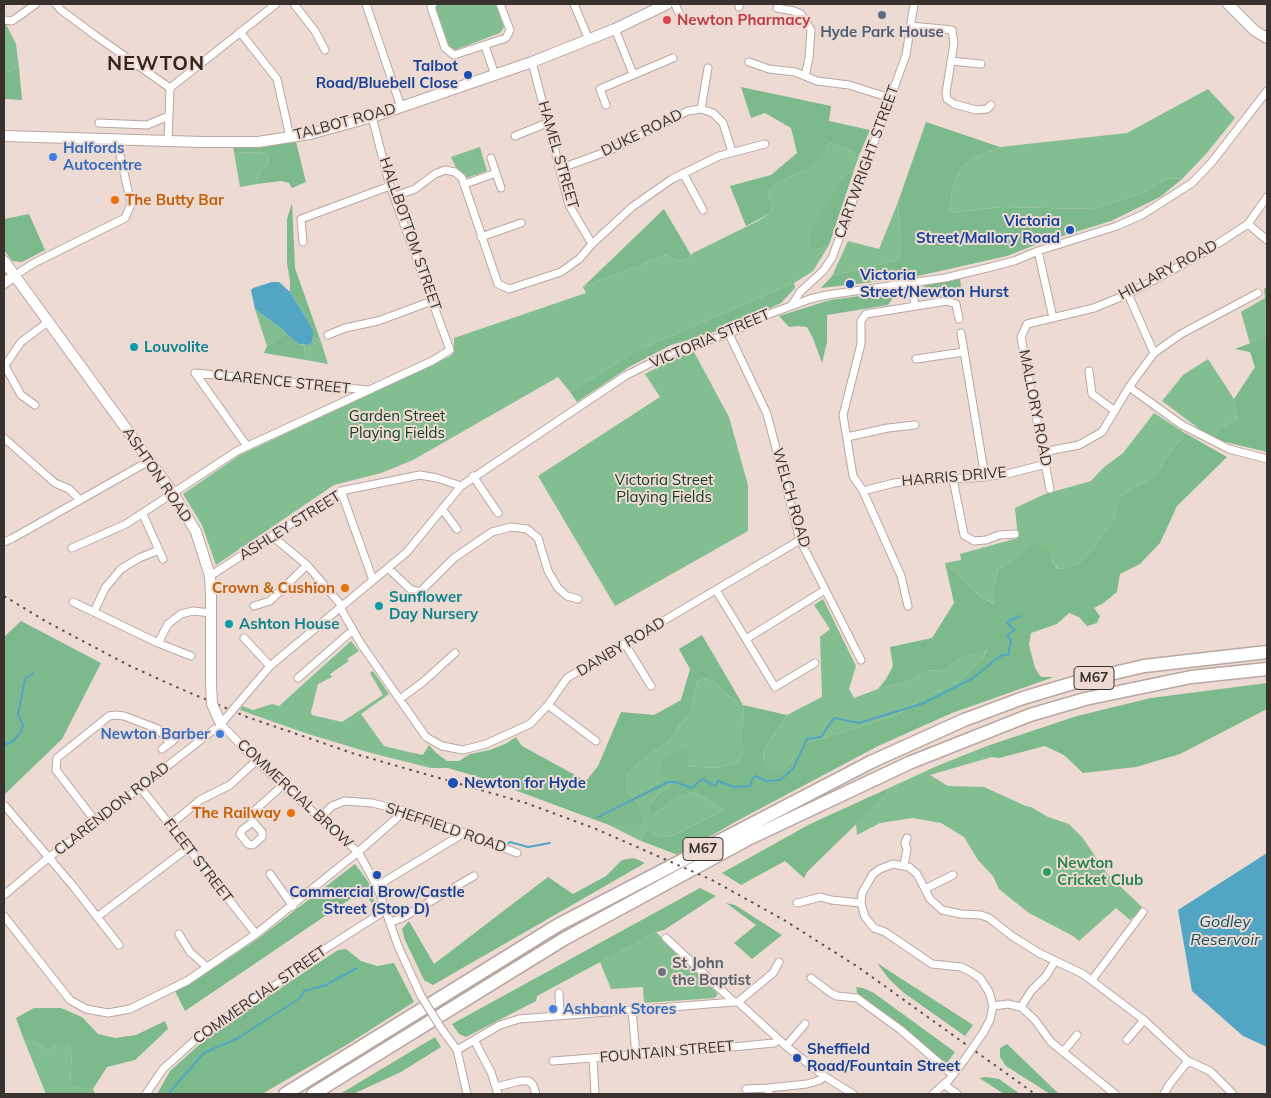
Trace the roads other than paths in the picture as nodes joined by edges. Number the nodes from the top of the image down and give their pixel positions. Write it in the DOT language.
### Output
graph roads {
  1 [pos="36,4"];
  2 [pos="56,4"];
  3 [pos="276,4"];
  4 [pos="294,4"];
  5 [pos="366,4"];
  6 [pos="433,4"];
  7 [pos="500,4"];
  8 [pos="574,4"];
  9 [pos="667,4"];
  10 [pos="675,4"];
  11 [pos="914,4"];
  12 [pos="1228,4"];
  13 [pos="647,8"];
  14 [pos="777,8"];
  15 [pos="4,20"];
  16 [pos="682,20"];
  17 [pos="911,26"];
  18 [pos="615,29"];
  19 [pos="240,32"];
  20 [pos="1267,38"];
  21 [pos="589,40"];
  22 [pos="485,46"];
  23 [pos="324,50"];
  24 [pos="673,58"];
  25 [pos="951,61"];
  26 [pos="532,62"];
  27 [pos="749,62"];
  28 [pos="981,64"];
  29 [pos="708,68"];
  30 [pos="634,74"];
  31 [pos="495,75"];
  32 [pos="805,76"];
  33 [pos="170,88"];
  34 [pos="1267,91"];
  35 [pos="890,98"];
  36 [pos="606,105"];
  37 [pos="991,106"];
  38 [pos="401,107"];
  39 [pos="701,109"];
  40 [pos="169,116"];
  41 [pos="372,117"];
  42 [pos="99,123"];
  43 [pos="548,123"];
  44 [pos="4,136"];
  45 [pos="515,136"];
  46 [pos="290,137"];
  47 [pos="117,141"];
  48 [pos="168,142"];
  49 [pos="765,144"];
  50 [pos="732,152"];
  51 [pos="491,158"];
  52 [pos="559,169"];
  53 [pos="496,173"];
  54 [pos="683,173"];
  55 [pos="465,184"];
  56 [pos="390,186"];
  57 [pos="501,188"];
  58 [pos="395,196"];
  59 [pos="1267,198"];
  60 [pos="703,210"];
  61 [pos="521,223"];
  62 [pos="1248,224"];
  63 [pos="481,237"];
  64 [pos="1267,240"];
  65 [pos="303,242"];
  66 [pos="592,244"];
  67 [pos="1038,251"];
  68 [pos="4,261"];
  69 [pos="14,276"];
  70 [pos="4,283"];
  71 [pos="912,283"];
  72 [pos="1258,293"];
  73 [pos="1128,294"];
  74 [pos="432,301"];
  75 [pos="792,306"];
  76 [pos="915,306"];
  77 [pos="1053,318"];
  78 [pos="959,320"];
  79 [pos="48,322"];
  80 [pos="961,333"];
  81 [pos="729,334"];
  82 [pos="328,335"];
  83 [pos="964,352"];
  84 [pos="1154,352"];
  85 [pos="916,359"];
  86 [pos="4,367"];
  87 [pos="1089,371"];
  88 [pos="1129,387"];
  89 [pos="369,390"];
  90 [pos="35,405"];
  91 [pos="1115,411"];
  92 [pos="915,425"];
  93 [pos="847,437"];
  94 [pos="4,438"];
  95 [pos="247,446"];
  96 [pos="1043,452"];
  97 [pos="1267,459"];
  98 [pos="149,461"];
  99 [pos="1046,464"];
  100 [pos="473,476"];
  101 [pos="985,476"];
  102 [pos="953,479"];
  103 [pos="461,486"];
  104 [pos="1050,489"];
  105 [pos="341,491"];
  106 [pos="863,491"];
  107 [pos="173,493"];
  108 [pos="80,500"];
  109 [pos="442,509"];
  110 [pos="498,514"];
  111 [pos="144,517"];
  112 [pos="457,529"];
  113 [pos="1015,534"];
  114 [pos="272,536"];
  115 [pos="800,540"];
  116 [pos="4,542"];
  117 [pos="72,548"];
  118 [pos="159,550"];
  119 [pos="163,559"];
  120 [pos="308,565"];
  121 [pos="388,568"];
  122 [pos="210,576"];
  123 [pos="373,580"];
  124 [pos="716,590"];
  125 [pos="825,590"];
  126 [pos="578,599"];
  127 [pos="73,602"];
  128 [pos="254,606"];
  129 [pos="341,606"];
  130 [pos="908,606"];
  131 [pos="94,612"];
  132 [pos="211,612"];
  133 [pos="353,630"];
  134 [pos="244,638"];
  135 [pos="746,639"];
  136 [pos="158,643"];
  137 [pos="625,644"];
  138 [pos="1267,652"];
  139 [pos="455,653"];
  140 [pos="191,656"];
  141 [pos="861,660"];
  142 [pos="815,663"];
  143 [pos="270,666"];
  144 [pos="1267,669"];
  145 [pos="298,678"];
  146 [pos="651,686"];
  147 [pos="400,699"];
  148 [pos="548,705"];
  149 [pos="220,724"];
  150 [pos="177,738"];
  151 [pos="596,741"];
  152 [pos="170,743"];
  153 [pos="162,749"];
  154 [pos="256,761"];
  155 [pos="283,785"];
  156 [pos="140,787"];
  157 [pos="6,806"];
  158 [pos="405,811"];
  159 [pos="320,818"];
  160 [pos="96,822"];
  161 [pos="254,822"];
  162 [pos="170,825"];
  163 [pos="464,833"];
  164 [pos="907,838"];
  165 [pos="188,848"];
  166 [pos="358,852"];
  167 [pos="517,853"];
  168 [pos="48,858"];
  169 [pos="904,865"];
  170 [pos="270,874"];
  171 [pos="953,875"];
  172 [pos="474,876"];
  173 [pos="378,886"];
  174 [pos="925,889"];
  175 [pos="4,895"];
  176 [pos="796,903"];
  177 [pos="860,903"];
  178 [pos="293,906"];
  179 [pos="386,910"];
  180 [pos="1143,912"];
  181 [pos="4,916"];
  182 [pos="97,917"];
  183 [pos="391,922"];
  184 [pos="179,934"];
  185 [pos="256,934"];
  186 [pos="666,938"];
  187 [pos="119,945"];
  188 [pos="1055,961"];
  189 [pos="780,962"];
  190 [pos="207,967"];
  191 [pos="811,978"];
  192 [pos="1092,980"];
  193 [pos="559,993"];
  194 [pos="736,1002"];
  195 [pos="992,1006"];
  196 [pos="1021,1007"];
  197 [pos="632,1010"];
  198 [pos="560,1015"];
  199 [pos="1144,1020"];
  200 [pos="805,1024"];
  201 [pos="1077,1035"];
  202 [pos="474,1040"];
  203 [pos="779,1040"];
  204 [pos="1127,1040"];
  205 [pos="786,1046"];
  206 [pos="457,1050"];
  207 [pos="1063,1052"];
  208 [pos="636,1054"];
  209 [pos="593,1058"];
  210 [pos="553,1061"];
  211 [pos="1188,1061"];
  212 [pos="954,1075"];
  213 [pos="824,1076"];
  214 [pos="945,1085"];
  215 [pos="746,1089"];
  216 [pos="497,1091"];
  217 [pos="769,1091"];
  218 [pos="146,1094"];
  219 [pos="285,1094"];
  220 [pos="313,1094"];
  221 [pos="467,1094"];
  222 [pos="536,1094"];
  223 [pos="596,1094"];
  224 [pos="853,1094"];
  225 [pos="933,1094"];
  226 [pos="957,1094"];
  227 [pos="1115,1094"];
  228 [pos="1164,1094"];
  229 [pos="1233,1094"];
  1 -- 15 [label="street"];
  2 -- 33 [label="street"];
  3 -- 19 [label="street"];
  4 -- 23 [label="street"];
  5 -- 38 [label="street"];
  6 -- 22 [label="street"];
  7 -- 22 [label="street"];
  8 -- 21 [label="street"];
  9 -- 13 [label="street, TALBOT ROAD"];
  10 -- 16 [label="street"];
  11 -- 17 [label="street, CARTWRIGHT STREET"];
  12 -- 20 [label="street"];
  13 -- 18 [label="street, TALBOT ROAD"];
  14 -- 32 [label="street"];
  17 -- 25 [label="street"];
  17 -- 35 [label="street, CARTWRIGHT STREET"];
  18 -- 21 [label="street, TALBOT ROAD"];
  18 -- 30 [label="street"];
  19 -- 33 [label="street"];
  19 -- 46 [label="street"];
  21 -- 26 [label="street, TALBOT ROAD"];
  22 -- 31 [label="street"];
  24 -- 30 [label="street"];
  25 -- 28 [label="street"];
  25 -- 37 [label="street"];
  26 -- 31 [label="street, TALBOT ROAD"];
  26 -- 43 [label="street, HAMEL STREET"];
  27 -- 32 [label="street"];
  29 -- 39 [label="street"];
  30 -- 36 [label="street"];
  31 -- 38 [label="street, TALBOT ROAD"];
  32 -- 35 [label="street"];
  33 -- 40 [label="street"];
  34 -- 67 [label="street, VICTORIA STREET"];
  35 -- 75 [label="street, CARTWRIGHT STREET"];
  38 -- 41 [label="street, TALBOT ROAD"];
  39 -- 50 [label="street, DUKE ROAD"];
  39 -- 52 [label="street, DUKE ROAD"];
  40 -- 42 [label="street"];
  40 -- 48 [label="street"];
  41 -- 46 [label="street, TALBOT ROAD"];
  41 -- 56 [label="street, HALLBOTTOM STREET"];
  43 -- 45 [label="street"];
  43 -- 52 [label="street, HAMEL STREET"];
  44 -- 47 [label="street, TALBOT ROAD"];
  46 -- 48 [label="street, TALBOT ROAD"];
  47 -- 48 [label="street, TALBOT ROAD"];
  47 -- 69 [label="street"];
  49 -- 50 [label="street"];
  50 -- 54 [label="street"];
  51 -- 53 [label="street"];
  52 -- 66 [label="street, HAMEL STREET"];
  53 -- 55 [label="street"];
  53 -- 57 [label="street"];
  54 -- 60 [label="street"];
  54 -- 66 [label="street"];
  55 -- 58 [label="street"];
  55 -- 63 [label="street"];
  56 -- 58 [label="street, HALLBOTTOM STREET"];
  56 -- 65 [label="street"];
  58 -- 74 [label="street, HALLBOTTOM STREET"];
  59 -- 62 [label="street, HILLARY ROAD"];
  61 -- 63 [label="street"];
  62 -- 64 [label="street"];
  62 -- 73 [label="street, HILLARY ROAD"];
  63 -- 66 [label="street"];
  67 -- 71 [label="street, VICTORIA STREET"];
  67 -- 77 [label="street"];
  68 -- 69 [label="street, ASHTON ROAD"];
  69 -- 70 [label="street"];
  69 -- 79 [label="street, ASHTON ROAD"];
  71 -- 75 [label="street, VICTORIA STREET"];
  71 -- 76 [label="street"];
  72 -- 84 [label="street"];
  73 -- 77 [label="street, HILLARY ROAD"];
  73 -- 84 [label="street"];
  74 -- 82 [label="street"];
  74 -- 89 [label="street, HALLBOTTOM STREET"];
  75 -- 81 [label="street, VICTORIA STREET"];
  76 -- 78 [label="street"];
  76 -- 93 [label="street"];
  77 -- 96 [label="street, MALLORY ROAD"];
  79 -- 86 [label="street"];
  79 -- 98 [label="street, ASHTON ROAD"];
  80 -- 83 [label="street"];
  81 -- 100 [label="street, VICTORIA STREET"];
  81 -- 115 [label="street, WELCH ROAD"];
  83 -- 85 [label="street"];
  83 -- 101 [label="street"];
  84 -- 88 [label="street"];
  86 -- 90 [label="street"];
  87 -- 91 [label="street"];
  88 -- 91 [label="street"];
  88 -- 97 [label="street"];
  89 -- 95 [label="street"];
  89 -- 95 [label="street, CLARENCE STREET"];
  91 -- 96 [label="street"];
  92 -- 93 [label="street"];
  93 -- 106 [label="street"];
  94 -- 108 [label="street"];
  95 -- 107 [label="street"];
  96 -- 99 [label="street, MALLORY ROAD"];
  98 -- 107 [label="street, ASHTON ROAD"];
  98 -- 108 [label="street"];
  99 -- 101 [label="street, HARRIS DRIVE"];
  99 -- 104 [label="street, MALLORY ROAD"];
  100 -- 103 [label="street, VICTORIA STREET"];
  100 -- 110 [label="street"];
  101 -- 102 [label="street, HARRIS DRIVE"];
  102 -- 106 [label="street, HARRIS DRIVE"];
  102 -- 113 [label="street"];
  103 -- 105 [label="street, ASHLEY STREET"];
  103 -- 109 [label="street, VICTORIA STREET"];
  105 -- 114 [label="street, ASHLEY STREET"];
  105 -- 123 [label="street"];
  106 -- 130 [label="street"];
  107 -- 117 [label="street"];
  107 -- 122 [label="street, ASHTON ROAD"];
  108 -- 116 [label="street"];
  109 -- 112 [label="street"];
  109 -- 121 [label="street, VICTORIA STREET"];
  111 -- 118 [label="street"];
  114 -- 120 [label="street, DANBY ROAD"];
  114 -- 122 [label="street, ASHLEY STREET"];
  115 -- 124 [label="street, DANBY ROAD"];
  115 -- 125 [label="street, WELCH ROAD"];
  118 -- 119 [label="street"];
  118 -- 131 [label="street"];
  120 -- 128 [label="street"];
  120 -- 129 [label="street, DANBY ROAD"];
  121 -- 123 [label="street, VICTORIA STREET"];
  121 -- 126 [label="street"];
  122 -- 132 [label="street, ASHTON ROAD"];
  123 -- 129 [label="street, VICTORIA STREET"];
  124 -- 135 [label="street"];
  124 -- 137 [label="street, DANBY ROAD"];
  125 -- 135 [label="street"];
  125 -- 141 [label="street, WELCH ROAD"];
  127 -- 131 [label="street"];
  129 -- 133 [label="street, DANBY ROAD"];
  129 -- 143 [label="street, VICTORIA STREET"];
  131 -- 136 [label="street"];
  132 -- 136 [label="street"];
  132 -- 149 [label="street, ASHTON ROAD, bridge"];
  133 -- 145 [label="street"];
  133 -- 147 [label="street, DANBY ROAD"];
  134 -- 143 [label="street"];
  135 -- 142 [label="street"];
  136 -- 140 [label="street"];
  137 -- 146 [label="street"];
  137 -- 148 [label="street, DANBY ROAD"];
  138 -- 219 [label="highway, M67"];
  139 -- 147 [label="street"];
  143 -- 149 [label="street, VICTORIA STREET, bridge"];
  144 -- 220 [label="highway, M67"];
  147 -- 148 [label="street, DANBY ROAD"];
  148 -- 151 [label="street"];
  149 -- 154 [label="street, COMMERCIAL BROW"];
  149 -- 156 [label="street, CLARENDON ROAD"];
  150 -- 152 [label="street"];
  152 -- 153 [label="street"];
  152 -- 160 [label="street"];
  154 -- 155 [label="street, COMMERCIAL BROW"];
  154 -- 162 [label="street"];
  155 -- 159 [label="street, COMMERCIAL BROW"];
  155 -- 161 [label="street"];
  156 -- 160 [label="street, CLARENDON ROAD"];
  156 -- 162 [label="street, FLEET STREET"];
  157 -- 168 [label="street"];
  158 -- 159 [label="street, SHEFFIELD ROAD"];
  158 -- 163 [label="street, SHEFFIELD ROAD"];
  158 -- 166 [label="street"];
  159 -- 166 [label="street, COMMERCIAL BROW"];
  160 -- 168 [label="street, CLARENDON ROAD"];
  162 -- 165 [label="street, FLEET STREET"];
  163 -- 167 [label="street, SHEFFIELD ROAD"];
  163 -- 173 [label="street"];
  164 -- 169 [label="street"];
  165 -- 182 [label="street"];
  165 -- 185 [label="street, FLEET STREET"];
  166 -- 173 [label="street, COMMERCIAL BROW"];
  166 -- 178 [label="street"];
  168 -- 175 [label="street, CLARENDON ROAD"];
  168 -- 182 [label="street"];
  169 -- 174 [label="street"];
  169 -- 177 [label="street"];
  170 -- 178 [label="street"];
  171 -- 174 [label="street"];
  172 -- 183 [label="street"];
  173 -- 179 [label="street, COMMERCIAL BROW"];
  174 -- 188 [label="street"];
  176 -- 177 [label="street"];
  177 -- 195 [label="street"];
  178 -- 185 [label="street"];
  179 -- 183 [label="street, COMMERCIAL BROW"];
  179 -- 218 [label="street, COMMERCIAL STREET"];
  180 -- 192 [label="street"];
  181 -- 190 [label="street"];
  182 -- 187 [label="street"];
  183 -- 206 [label="street, COMMERCIAL BROW, bridge"];
  184 -- 190 [label="street"];
  185 -- 190 [label="street"];
  186 -- 194 [label="street"];
  188 -- 192 [label="street"];
  188 -- 196 [label="street"];
  189 -- 194 [label="street"];
  191 -- 212 [label="street"];
  192 -- 199 [label="street"];
  193 -- 198 [label="street"];
  194 -- 197 [label="street"];
  194 -- 203 [label="street"];
  195 -- 196 [label="street"];
  195 -- 212 [label="street, bridge"];
  196 -- 207 [label="street"];
  197 -- 198 [label="street"];
  197 -- 208 [label="street"];
  198 -- 202 [label="street"];
  199 -- 204 [label="street"];
  199 -- 211 [label="street"];
  200 -- 205 [label="street"];
  201 -- 207 [label="street"];
  202 -- 206 [label="street"];
  202 -- 216 [label="street"];
  203 -- 205 [label="street"];
  203 -- 208 [label="street, FOUNTAIN STREET"];
  205 -- 213 [label="street"];
  206 -- 221 [label="street"];
  207 -- 227 [label="street"];
  208 -- 209 [label="street, FOUNTAIN STREET"];
  209 -- 210 [label="street, FOUNTAIN STREET"];
  209 -- 223 [label="street"];
  211 -- 228 [label="street"];
  211 -- 229 [label="street"];
  212 -- 214 [label="street"];
  213 -- 217 [label="street"];
  213 -- 224 [label="street"];
  214 -- 225 [label="street"];
  214 -- 226 [label="street"];
  215 -- 217 [label="street"];
  216 -- 222 [label="street"];
}
